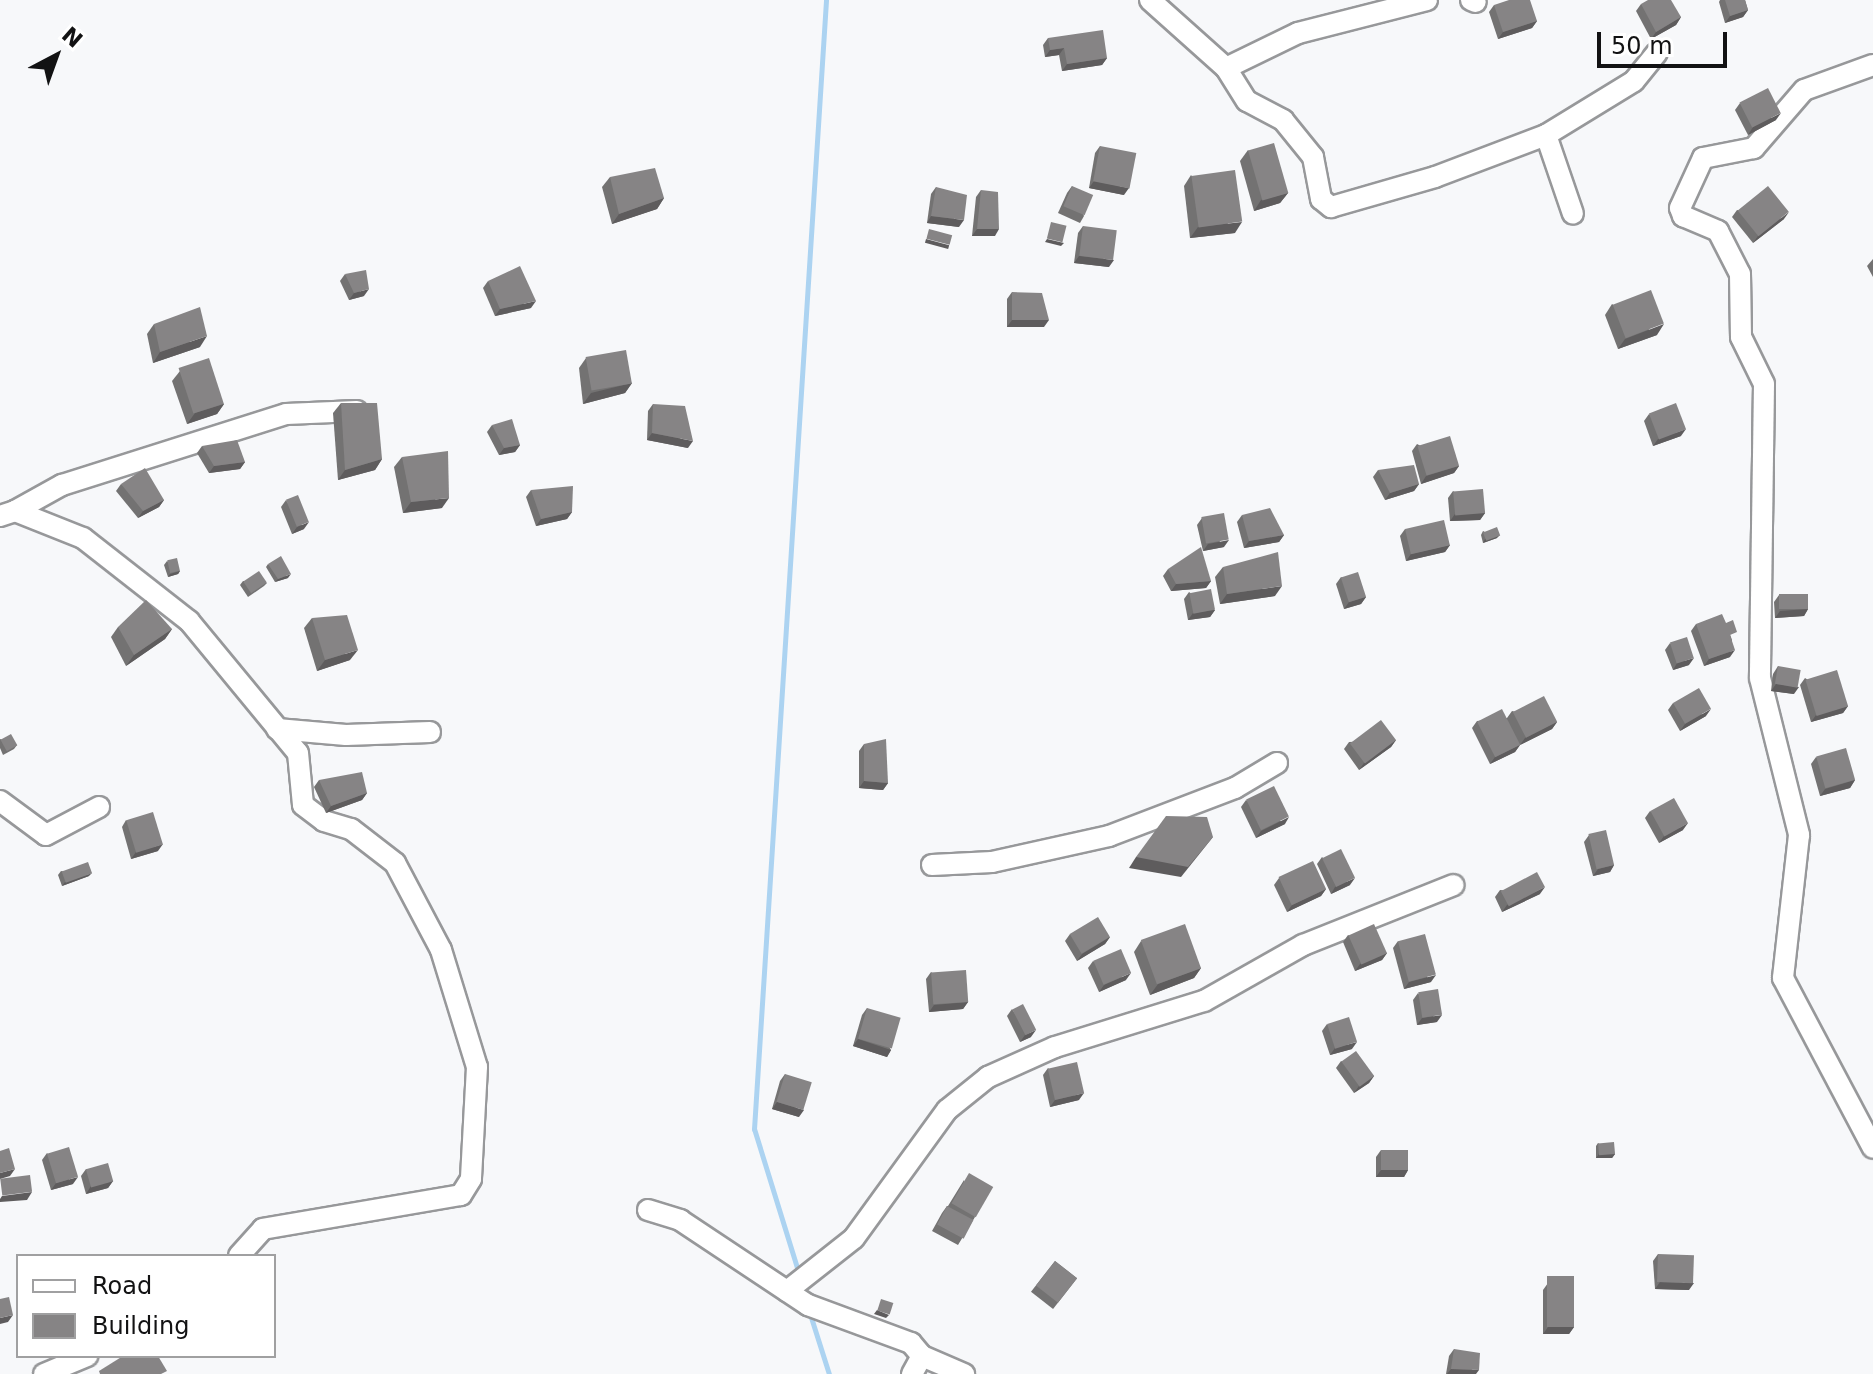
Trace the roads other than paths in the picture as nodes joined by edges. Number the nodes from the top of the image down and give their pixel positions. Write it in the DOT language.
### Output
graph roads {
  1 [pos="1150,0"];
  2 [pos="1427,0"];
  3 [pos="1657,53"];
  4 [pos="1873,65"];
  5 [pos="1226,68"];
  6 [pos="1546,135"];
  7 [pos="1573,214"];
  8 [pos="374,405"];
  9 [pos="8,514"];
  10 [pos="277,729"];
  11 [pos="430,732"];
  12 [pos="1277,763"];
  13 [pos="0,801"];
  14 [pos="99,807"];
  15 [pos="932,865"];
  16 [pos="1454,885"];
  17 [pos="1873,1148"];
  18 [pos="648,1210"];
  19 [pos="241,1254"];
  20 [pos="787,1291"];
  21 [pos="82,1358"];
  22 [pos="917,1365"];
  23 [pos="44,1374"];
  24 [pos="964,1374"];
  1 -- 5 [label="street"];
  2 -- 5 [label="street"];
  3 -- 6 [label="street"];
  4 -- 17 [label="street"];
  5 -- 6 [label="street"];
  6 -- 7 [label="street"];
  8 -- 9 [label="street"];
  9 -- 10 [label="street"];
  10 -- 11 [label="street"];
  10 -- 19 [label="street"];
  12 -- 15 [label="street"];
  13 -- 14 [label="street"];
  16 -- 20 [label="street"];
  18 -- 20 [label="street"];
  20 -- 22 [label="street"];
  21 -- 23 [label="street"];
  22 -- 24 [label="street"];
}
